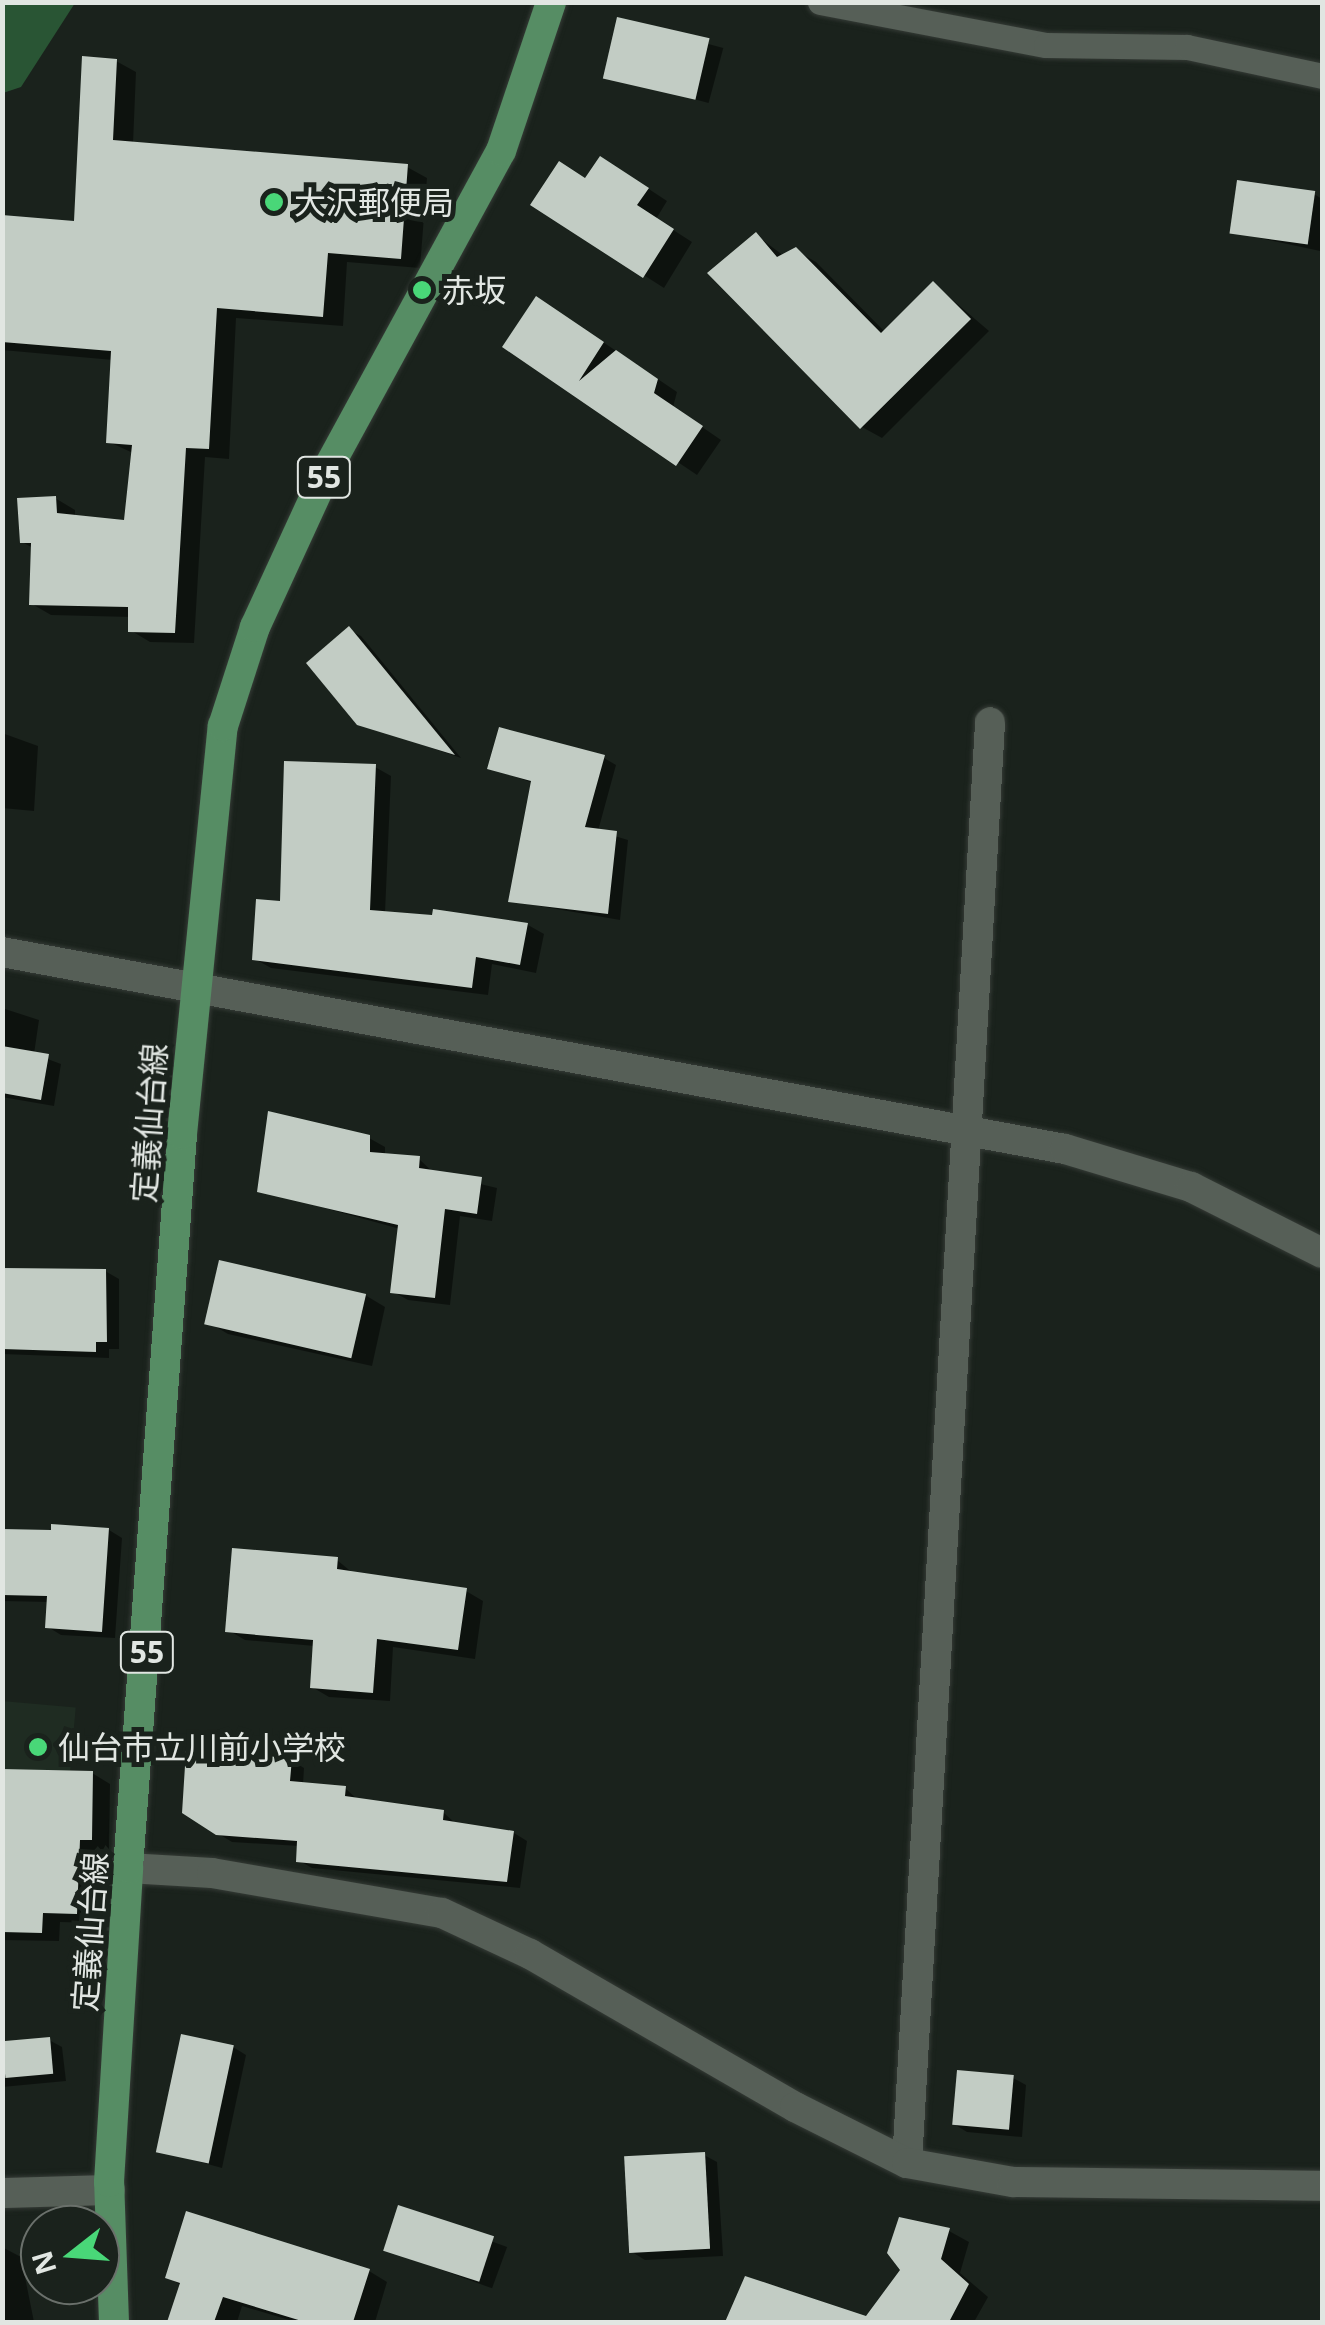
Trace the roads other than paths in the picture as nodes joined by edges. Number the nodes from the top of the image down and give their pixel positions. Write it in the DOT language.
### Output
graph roads {
  1 [pos="551,2"];
  2 [pos="820,2"];
  3 [pos="1322,76"];
  4 [pos="990,722"];
  5 [pos="2,952"];
  6 [pos="196,983"];
  7 [pos="969,1130"];
  8 [pos="1322,1253"];
  9 [pos="128,1868"];
  10 [pos="907,2163"];
  11 [pos="1322,2186"];
  12 [pos="110,2190"];
  13 [pos="2,2193"];
  14 [pos="114,2322"];
  1 -- 6 [label="main road, 定義仙台線 / 55"];
  2 -- 3 [label="lane"];
  4 -- 7 [label="street"];
  5 -- 6 [label="street"];
  6 -- 7 [label="street"];
  6 -- 9 [label="main road, 定義仙台線 / 55"];
  7 -- 8 [label="street"];
  7 -- 10 [label="street"];
  9 -- 10 [label="street"];
  9 -- 12 [label="main road, 定義仙台線 / 55"];
  10 -- 11 [label="street"];
  12 -- 13 [label="street"];
  12 -- 14 [label="main road, 定義仙台線 / 55"];
}
